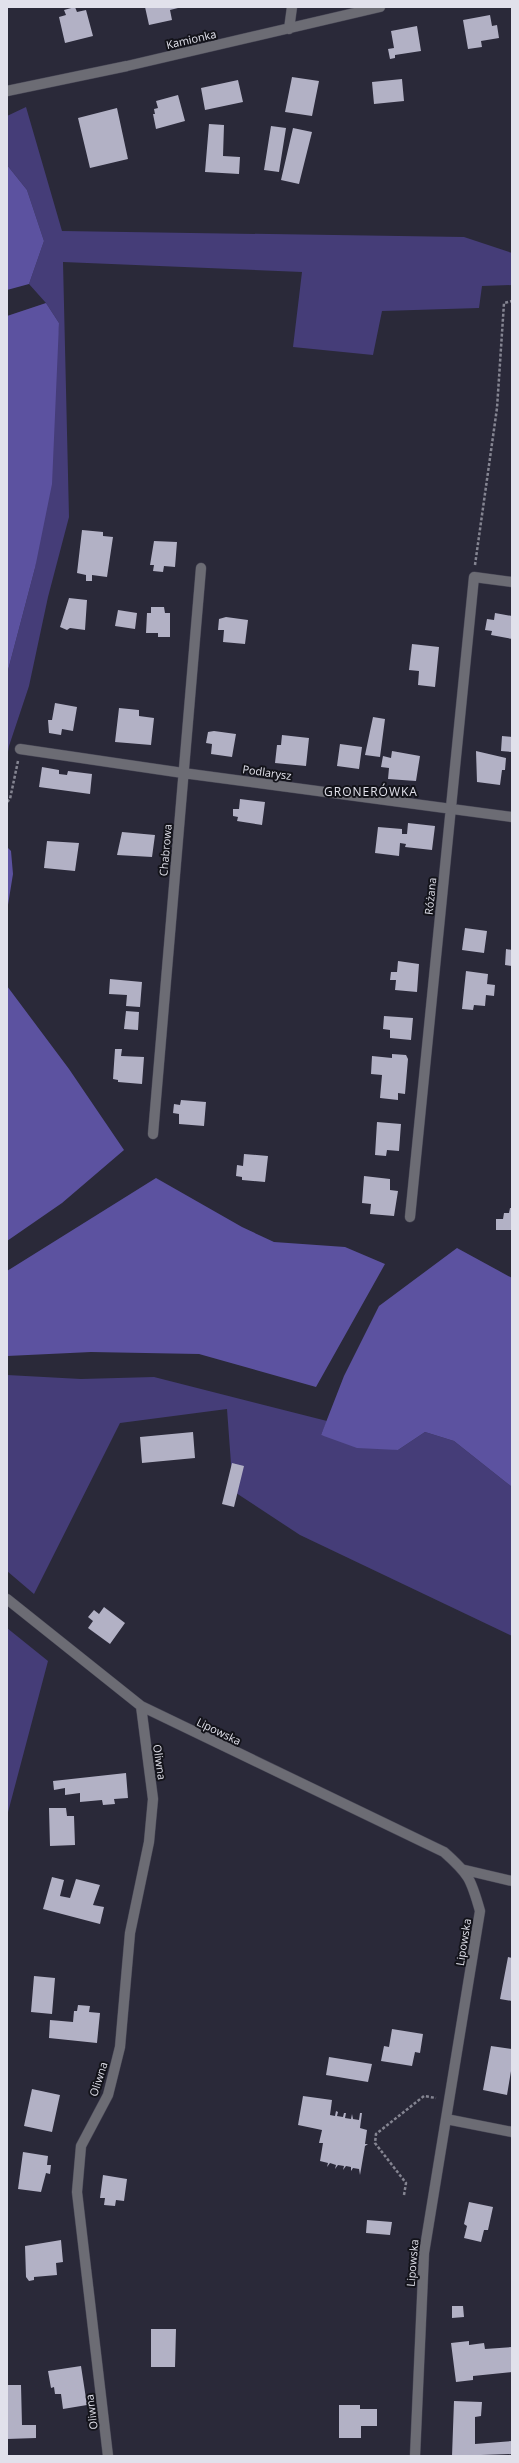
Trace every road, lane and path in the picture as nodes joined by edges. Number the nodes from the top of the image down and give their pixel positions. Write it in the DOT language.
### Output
graph roads {
  1 [pos="292,7"];
  2 [pos="380,7"];
  3 [pos="289,29"];
  4 [pos="7,91"];
  5 [pos="512,301"];
  6 [pos="201,568"];
  7 [pos="474,577"];
  8 [pos="512,582"];
  9 [pos="20,749"];
  10 [pos="183,773"];
  11 [pos="7,802"];
  12 [pos="451,810"];
  13 [pos="512,817"];
  14 [pos="153,1134"];
  15 [pos="410,1217"];
  16 [pos="7,1599"];
  17 [pos="141,1706"];
  18 [pos="465,1870"];
  19 [pos="512,1881"];
  20 [pos="448,2101"];
  21 [pos="446,2119"];
  22 [pos="512,2132"];
  23 [pos="404,2195"];
  24 [pos="108,2456"];
  25 [pos="415,2456"];
  1 -- 3 [label="street"];
  2 -- 3 [label="street, Kamionka"];
  3 -- 4 [label="street, Kamionka"];
  5 -- 7 [label="path"];
  6 -- 10 [label="street, Chabrowa"];
  7 -- 8 [label="street"];
  7 -- 12 [label="street, Różana"];
  9 -- 10 [label="street, Podlarysz"];
  9 -- 11 [label="path"];
  10 -- 12 [label="street, Podlarysz"];
  10 -- 14 [label="street, Chabrowa"];
  12 -- 13 [label="street, Podlarysz"];
  12 -- 15 [label="street, Różana"];
  16 -- 17 [label="street, Lipowska"];
  17 -- 18 [label="street, Lipowska"];
  17 -- 24 [label="street, Oliwna"];
  18 -- 19 [label="street"];
  18 -- 20 [label="street, Lipowska"];
  20 -- 21 [label="street, Lipowska"];
  20 -- 23 [label="path"];
  21 -- 22 [label="street"];
  21 -- 25 [label="street, Lipowska"];
}
